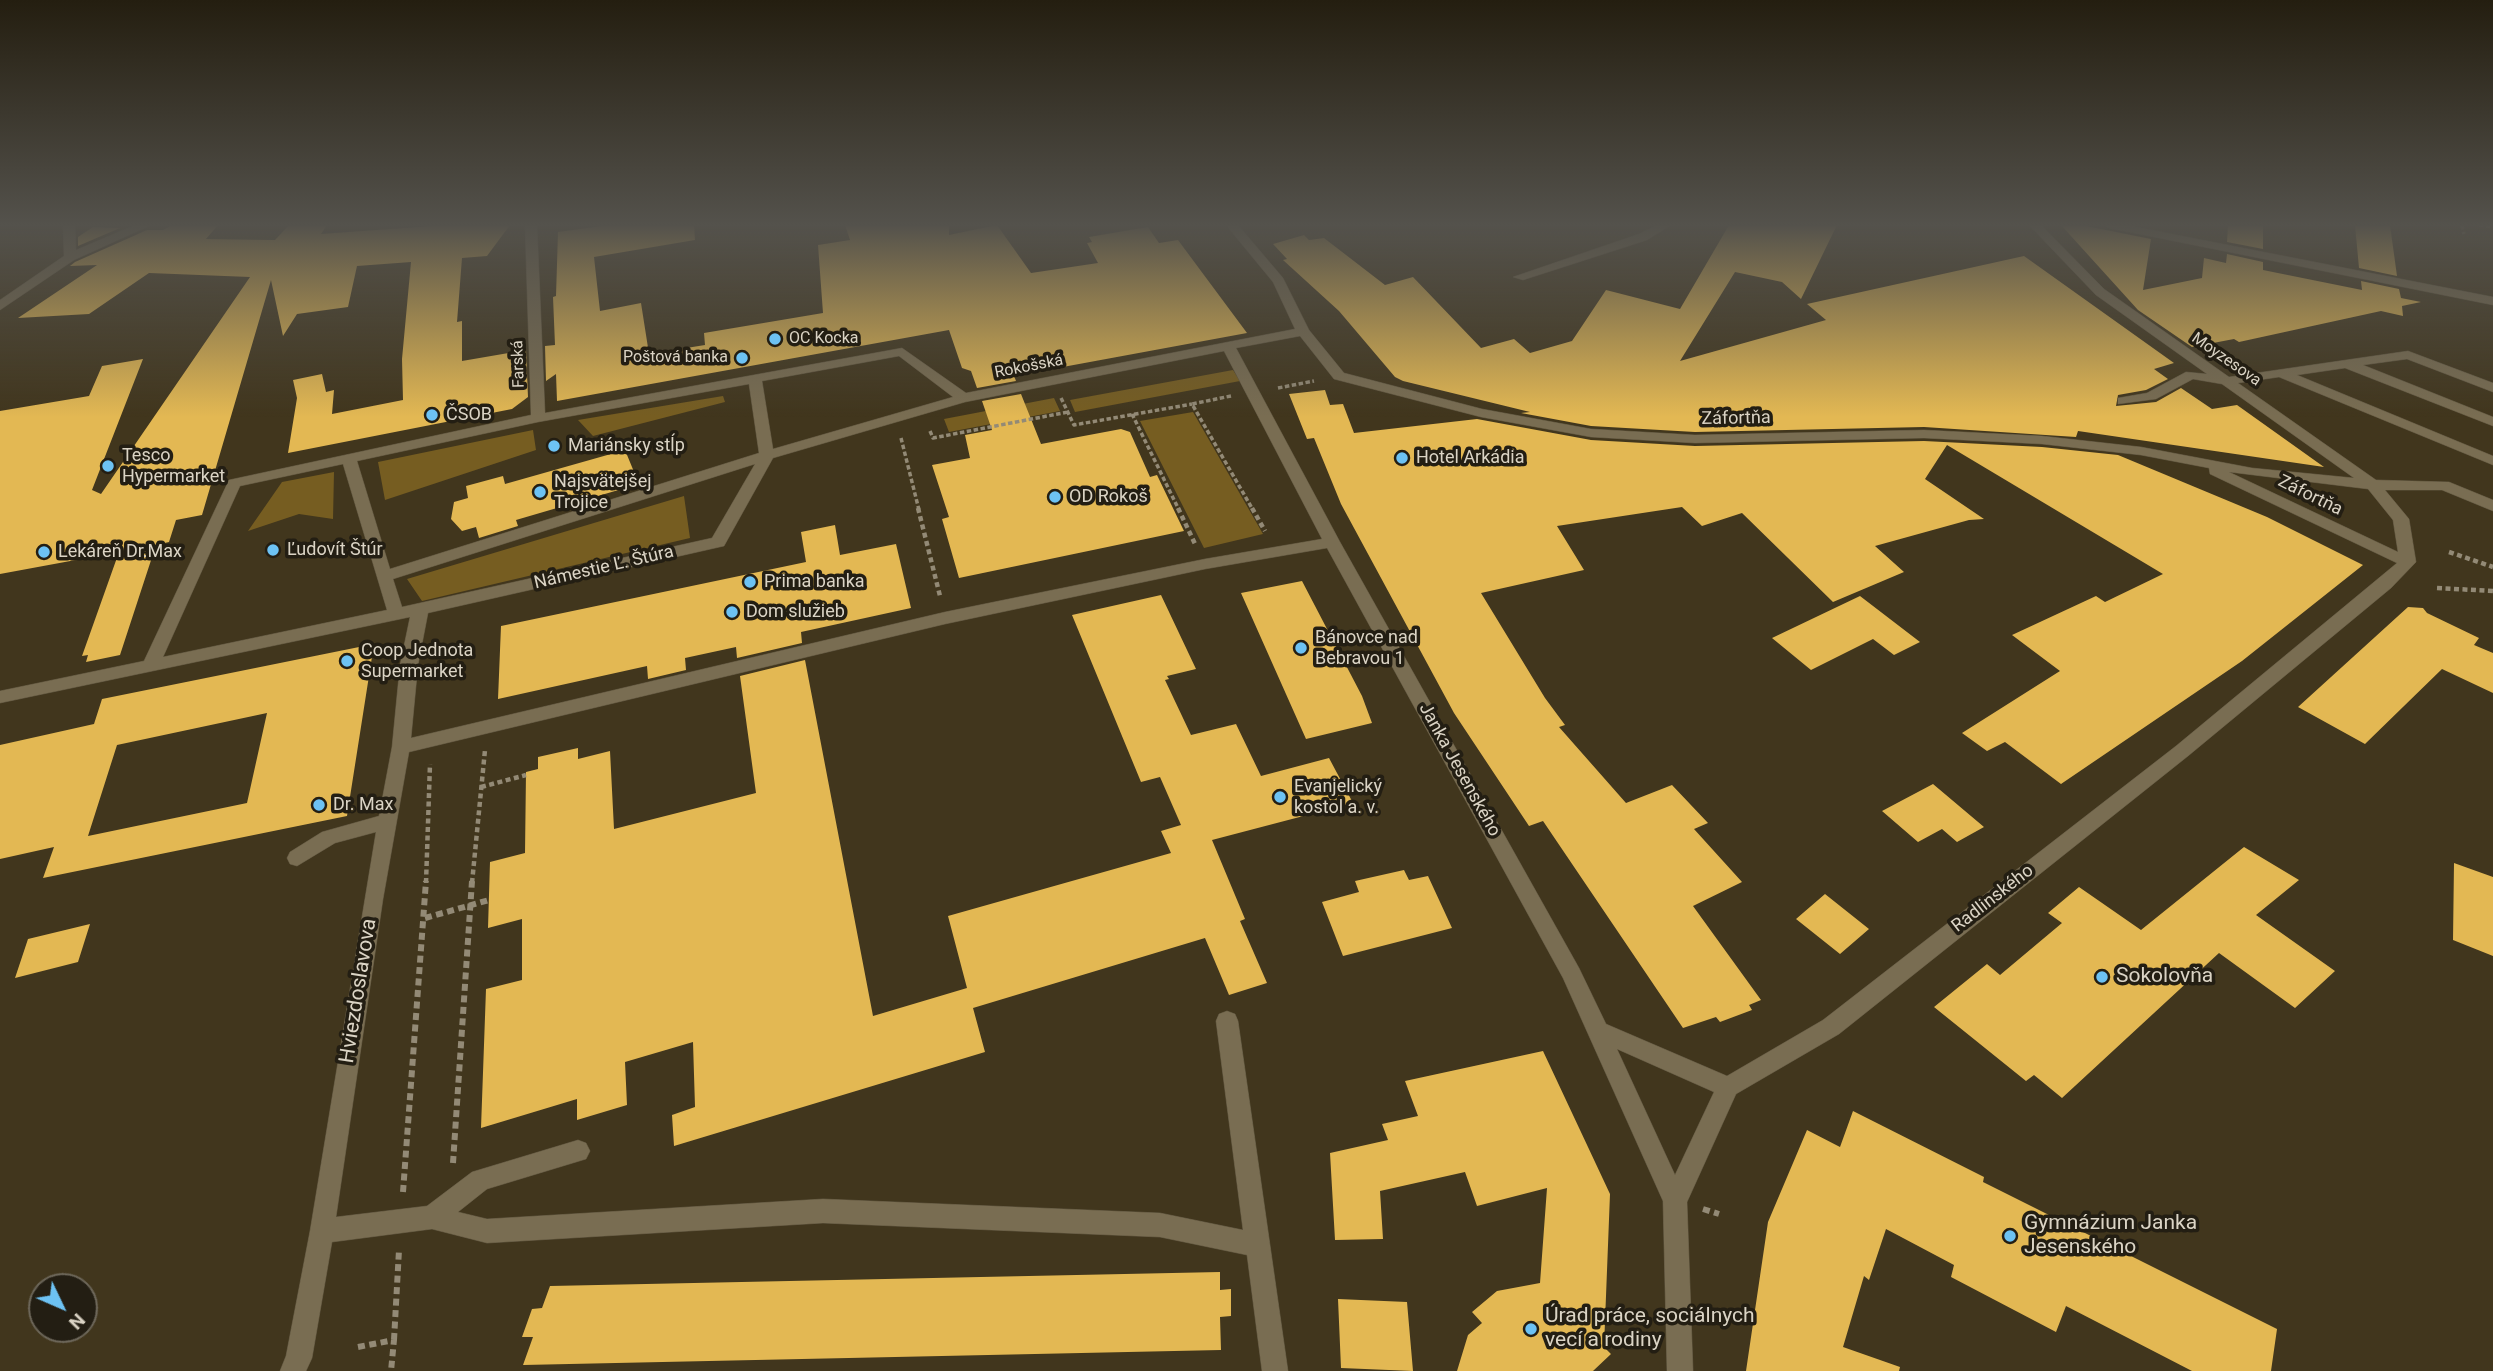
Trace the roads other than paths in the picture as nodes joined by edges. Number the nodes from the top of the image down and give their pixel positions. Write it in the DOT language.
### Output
graph roads {
  1 [pos="22,289"];
  2 [pos="533,289"];
  3 [pos="1283,289"];
  4 [pos="2097,289"];
  5 [pos="2432,289"];
  6 [pos="18,292"];
  7 [pos="0,293"];
  8 [pos="2493,301"];
  9 [pos="0,306"];
  10 [pos="1303,331"];
  11 [pos="1228,346"];
  12 [pos="2346,363"];
  13 [pos="2280,373"];
  14 [pos="755,379"];
  15 [pos="2226,381"];
  16 [pos="2493,387"];
  17 [pos="962,398"];
  18 [pos="2123,401"];
  19 [pos="538,418"];
  20 [pos="2493,422"];
  21 [pos="767,455"];
  22 [pos="349,458"];
  23 [pos="2493,461"];
  24 [pos="2196,462"];
  25 [pos="2373,485"];
  26 [pos="2493,506"];
  27 [pos="1332,542"];
  28 [pos="2408,562"];
  29 [pos="385,576"];
  30 [pos="420,609"];
  31 [pos="396,614"];
  32 [pos="152,664"];
  33 [pos="0,697"];
  34 [pos="401,747"];
  35 [pos="387,821"];
  36 [pos="298,858"];
  37 [pos="1227,1021"];
  38 [pos="1599,1031"];
  39 [pos="1728,1087"];
  40 [pos="578,1152"];
  41 [pos="1675,1201"];
  42 [pos="432,1217"];
  43 [pos="322,1231"];
  44 [pos="1259,1245"];
  45 [pos="293,1371"];
  46 [pos="1275,1371"];
  47 [pos="1680,1371"];
  1 -- 6 [label="street"];
  2 -- 19 [label="street, Farská"];
  3 -- 10 [label="street"];
  4 -- 15 [label="street, Moyzesova"];
  5 -- 8 [label="street"];
  6 -- 7 [label="street"];
  6 -- 9 [label="street"];
  10 -- 11 [label="street, Rokošská"];
  10 -- 24 [label="street, Záfortňa"];
  11 -- 17 [label="street, Rokošská"];
  11 -- 27 [label="street, Janka Jesenského"];
  12 -- 13 [label="street"];
  12 -- 16 [label="street"];
  12 -- 20 [label="street"];
  13 -- 15 [label="street"];
  13 -- 23 [label="street"];
  14 -- 17 [label="street"];
  14 -- 19 [label="street"];
  14 -- 21 [label="street"];
  15 -- 18 [label="street"];
  15 -- 25 [label="street, Moyzesova"];
  17 -- 21 [label="street, Rokošská"];
  19 -- 22 [label="street"];
  21 -- 29 [label="street"];
  21 -- 30 [label="street, Námestie Ľ. Štúra"];
  22 -- 29 [label="street"];
  22 -- 32 [label="street"];
  24 -- 25 [label="street, Záfortňa"];
  24 -- 28 [label="street, Záfortňa"];
  25 -- 26 [label="street, Záfortňa"];
  25 -- 28 [label="street"];
  27 -- 34 [label="street"];
  27 -- 38 [label="street, Janka Jesenského"];
  28 -- 39 [label="street, Radlinského"];
  29 -- 31 [label="street"];
  30 -- 31 [label="street, Námestie Ľ. Štúra"];
  30 -- 34 [label="street, Hviezdoslavova"];
  31 -- 32 [label="street, Námestie Ľ. Štúra"];
  32 -- 33 [label="street, Námestie Ľ. Štúra"];
  34 -- 35 [label="street, Hviezdoslavova"];
  35 -- 36 [label="street"];
  35 -- 43 [label="street, Hviezdoslavova"];
  37 -- 44 [label="street"];
  38 -- 39 [label="street"];
  38 -- 41 [label="street, Janka Jesenského"];
  39 -- 41 [label="street"];
  40 -- 42 [label="street"];
  41 -- 47 [label="street"];
  42 -- 43 [label="street"];
  42 -- 44 [label="street"];
  43 -- 45 [label="street, Hviezdoslavova"];
  44 -- 46 [label="street"];
}
